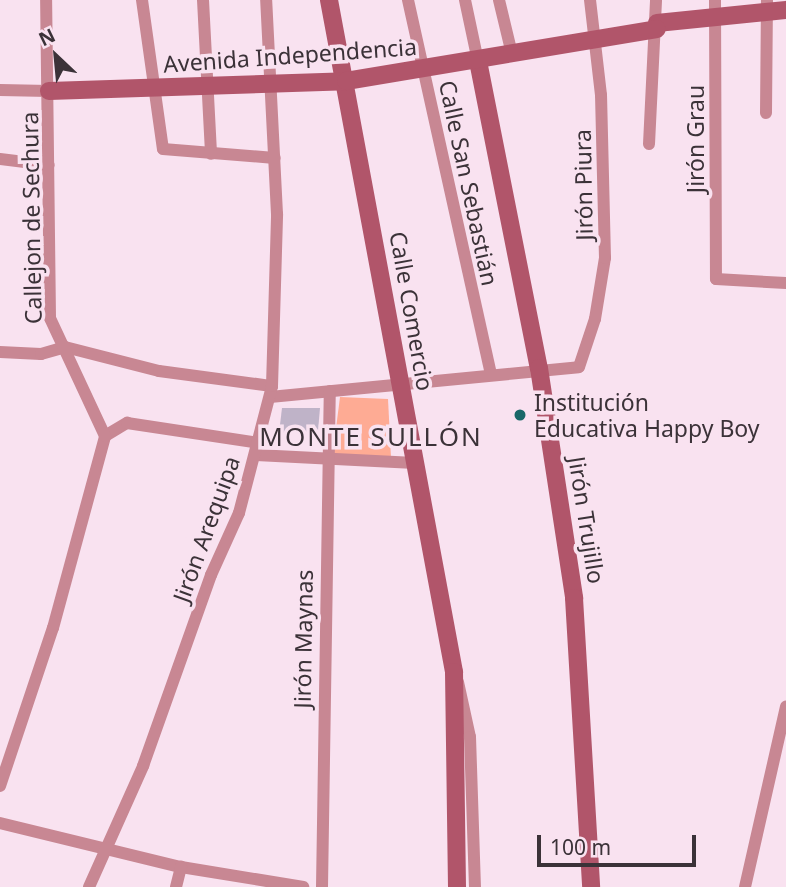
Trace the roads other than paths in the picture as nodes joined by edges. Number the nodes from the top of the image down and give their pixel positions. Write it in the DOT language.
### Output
graph roads {
  1 [pos="46,0"];
  2 [pos="142,0"];
  3 [pos="203,0"];
  4 [pos="266,0"];
  5 [pos="329,0"];
  6 [pos="408,0"];
  7 [pos="465,0"];
  8 [pos="499,0"];
  9 [pos="590,0"];
  10 [pos="656,0"];
  11 [pos="715,0"];
  12 [pos="767,7"];
  13 [pos="786,10"];
  14 [pos="716,19"];
  15 [pos="657,26"];
  16 [pos="596,40"];
  17 [pos="512,54"];
  18 [pos="478,61"];
  19 [pos="422,71"];
  20 [pos="346,81"];
  21 [pos="273,85"];
  22 [pos="207,88"];
  23 [pos="0,90"];
  24 [pos="158,90"];
  25 [pos="49,91"];
  26 [pos="766,113"];
  27 [pos="649,144"];
  28 [pos="211,154"];
  29 [pos="275,158"];
  30 [pos="0,159"];
  31 [pos="49,165"];
  32 [pos="786,284"];
  33 [pos="65,347"];
  34 [pos="0,352"];
  35 [pos="539,368"];
  36 [pos="491,375"];
  37 [pos="399,385"];
  38 [pos="271,391"];
  39 [pos="330,391"];
  40 [pos="104,436"];
  41 [pos="258,449"];
  42 [pos="326,461"];
  43 [pos="415,463"];
  44 [pos="454,671"];
  45 [pos="786,707"];
  46 [pos="0,786"];
  47 [pos="0,823"];
  48 [pos="106,850"];
  49 [pos="181,867"];
  50 [pos="89,887"];
  51 [pos="176,887"];
  52 [pos="303,887"];
  53 [pos="322,887"];
  54 [pos="457,887"];
  55 [pos="475,887"];
  56 [pos="591,887"];
  57 [pos="745,887"];
  1 -- 25 [label="street, Callejon de Sechura"];
  2 -- 24 [label="street"];
  3 -- 22 [label="street"];
  4 -- 21 [label="street, Jirón Arequipa"];
  5 -- 20 [label="street, Calle Comercio"];
  6 -- 19 [label="street, Calle San Sebastián"];
  7 -- 18 [label="street, Jirón Trujillo"];
  8 -- 17 [label="street"];
  9 -- 16 [label="street, Jirón Piura"];
  10 -- 15 [label="street"];
  11 -- 14 [label="street, Jirón Grau"];
  12 -- 13 [label="street, Avenida Independencia"];
  12 -- 14 [label="street, Avenida Independencia"];
  12 -- 26 [label="street"];
  14 -- 15 [label="street, Avenida Independencia"];
  14 -- 32 [label="street, Jirón Grau"];
  15 -- 16 [label="street, Avenida Independencia"];
  15 -- 27 [label="street"];
  16 -- 17 [label="street, Avenida Independencia"];
  16 -- 35 [label="street, Jirón Piura"];
  17 -- 18 [label="street, Avenida Independencia"];
  18 -- 19 [label="street, Avenida Independencia"];
  18 -- 35 [label="street, Jirón Trujillo"];
  19 -- 20 [label="street, Avenida Independencia"];
  19 -- 36 [label="street, Calle San Sebastián"];
  20 -- 21 [label="street, Avenida Independencia"];
  20 -- 37 [label="street, Calle Comercio"];
  21 -- 22 [label="street, Avenida Independencia"];
  21 -- 29 [label="street, Jirón Arequipa"];
  22 -- 24 [label="street, Avenida Independencia"];
  22 -- 28 [label="street"];
  23 -- 25 [label="street"];
  24 -- 25 [label="street, Avenida Independencia"];
  24 -- 28 [label="street"];
  25 -- 31 [label="street, Callejon de Sechura"];
  28 -- 29 [label="street"];
  29 -- 38 [label="street, Jirón Arequipa"];
  30 -- 31 [label="street"];
  31 -- 33 [label="street, Callejon de Sechura"];
  33 -- 34 [label="street"];
  33 -- 38 [label="street"];
  33 -- 40 [label="street, Callejon de Sechura"];
  35 -- 36 [label="street"];
  35 -- 56 [label="street, Jirón Trujillo"];
  36 -- 37 [label="street"];
  37 -- 39 [label="street"];
  37 -- 43 [label="street, Calle Comercio"];
  38 -- 39 [label="street"];
  38 -- 41 [label="street, Jirón Arequipa"];
  39 -- 42 [label="street, Jirón Maynas"];
  40 -- 41 [label="street"];
  40 -- 46 [label="street"];
  41 -- 42 [label="street"];
  41 -- 48 [label="street, Jirón Arequipa"];
  42 -- 43 [label="street"];
  42 -- 53 [label="street, Jirón Maynas"];
  43 -- 44 [label="street, Calle Comercio"];
  44 -- 54 [label="street, Calle Comercio"];
  44 -- 55 [label="street, Calle Comercio"];
  45 -- 57 [label="street"];
  47 -- 48 [label="street"];
  48 -- 49 [label="street"];
  48 -- 50 [label="street, Jirón Arequipa"];
  49 -- 51 [label="street"];
  49 -- 52 [label="street"];
}
